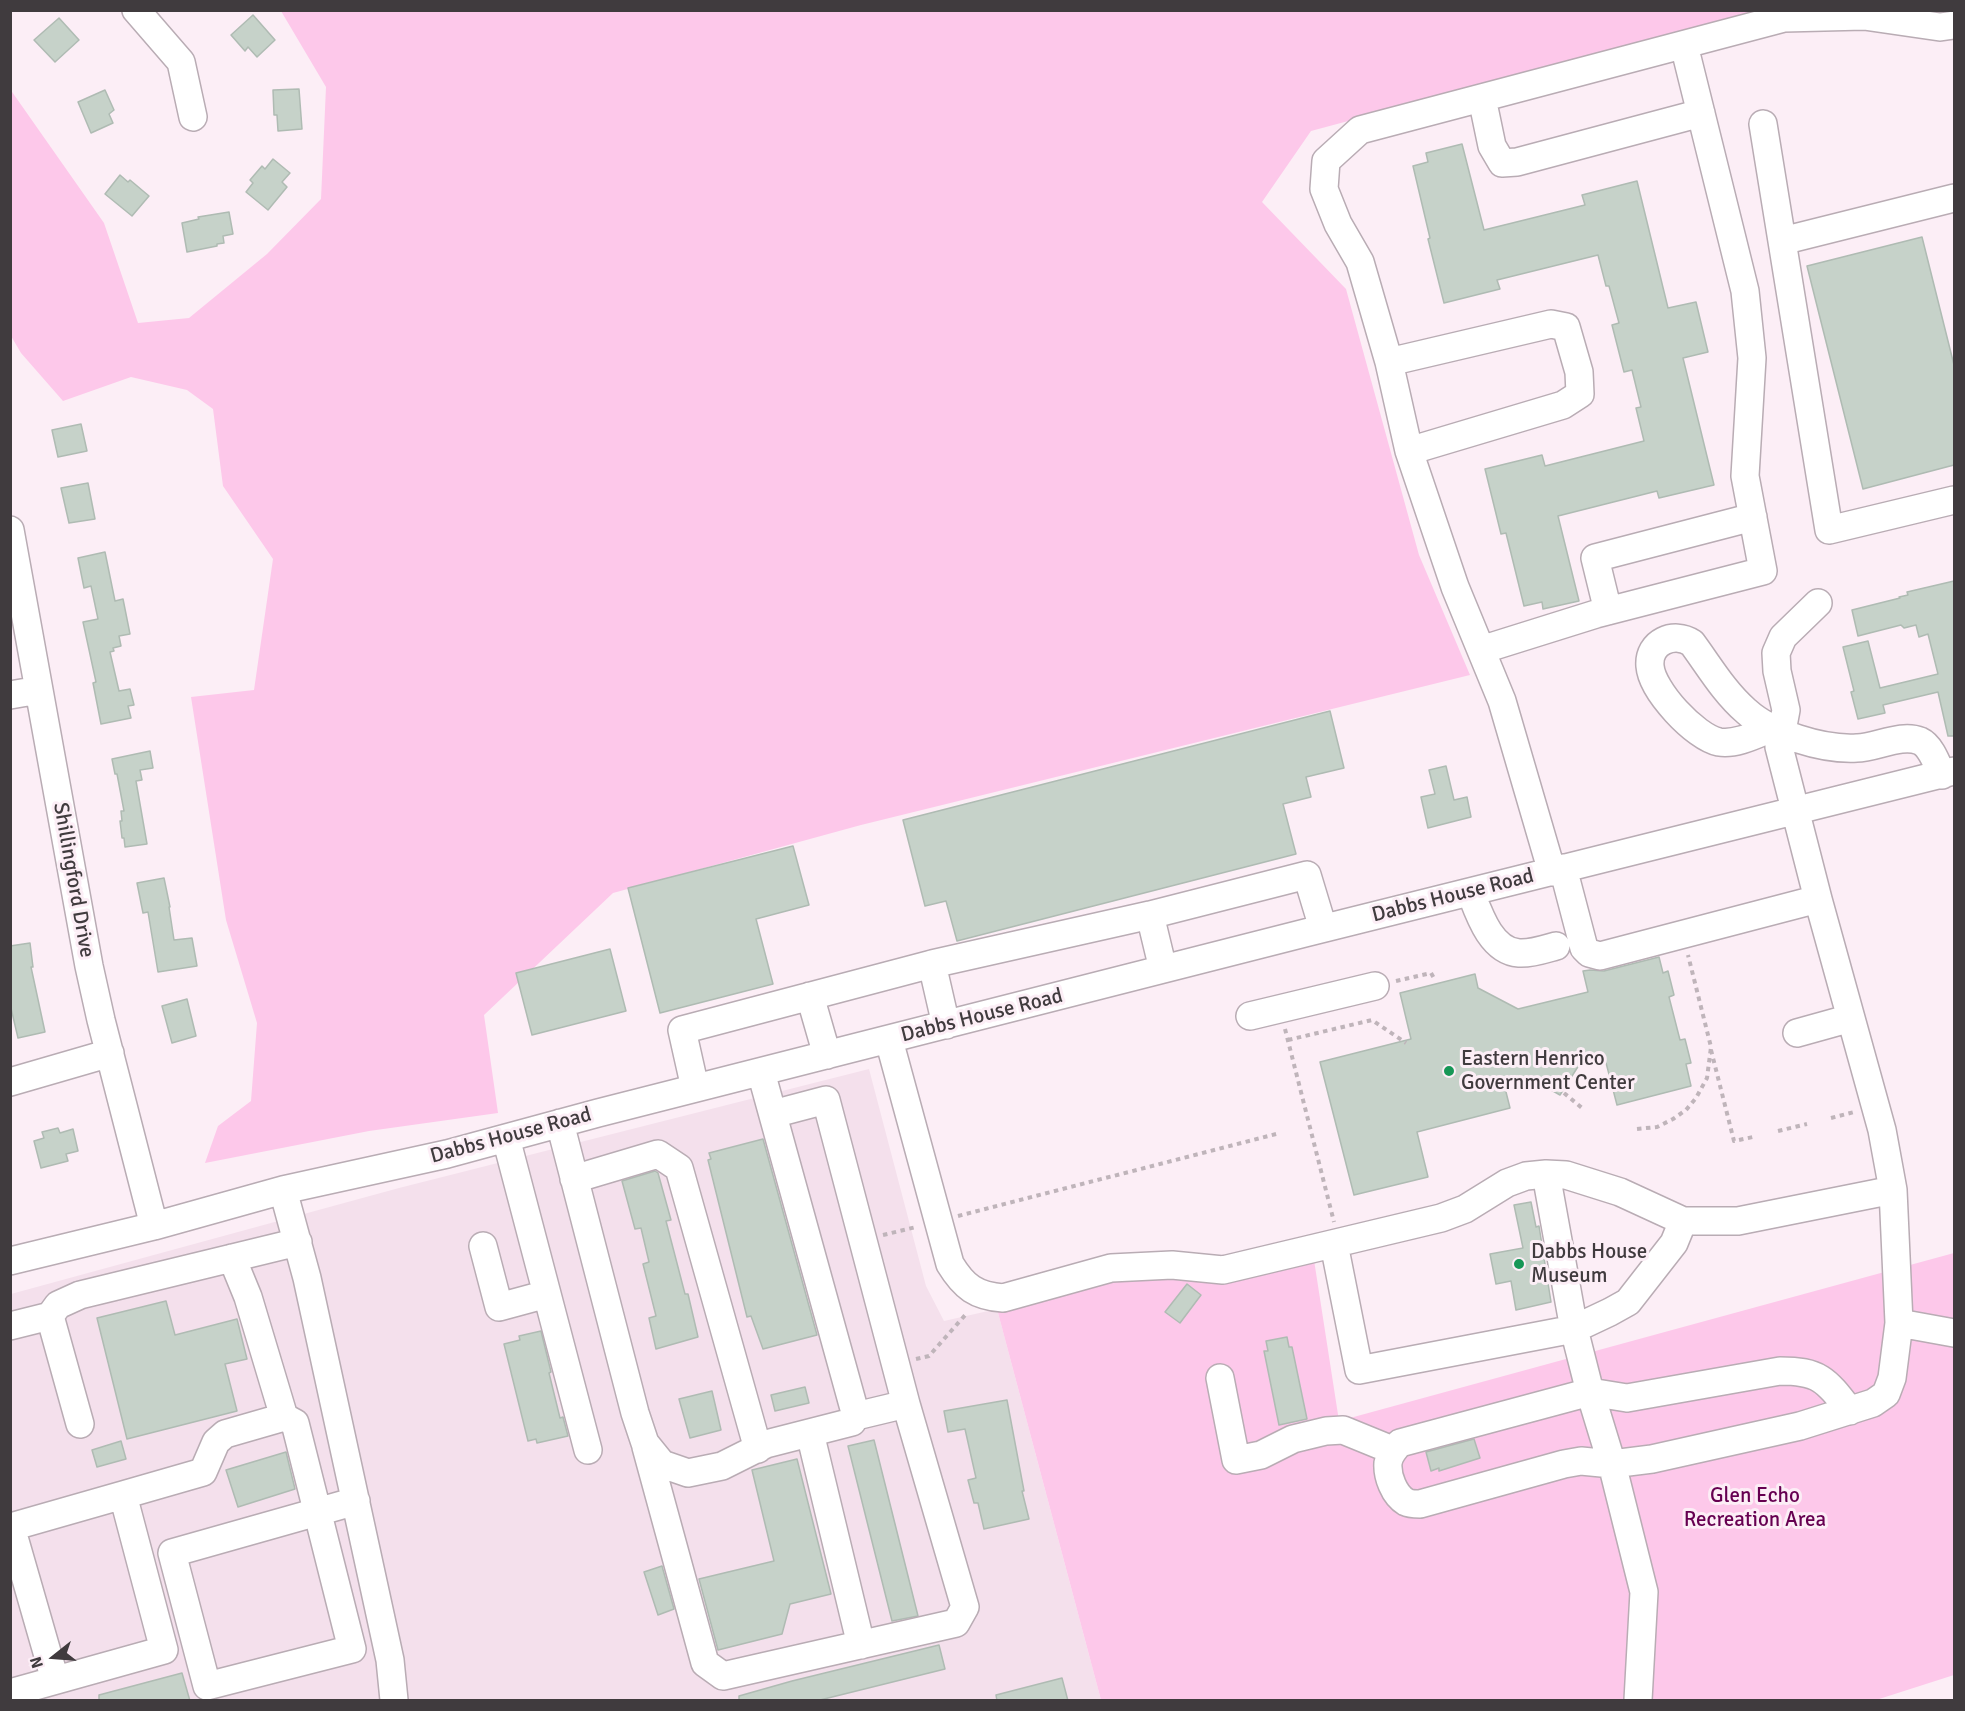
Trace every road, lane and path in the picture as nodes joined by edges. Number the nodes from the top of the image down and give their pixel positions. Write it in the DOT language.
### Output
graph roads {
  1 [pos="135,10"];
  2 [pos="1954,25"];
  3 [pos="1684,45"];
  4 [pos="1482,98"];
  5 [pos="1701,113"];
  6 [pos="193,117"];
  7 [pos="1763,124"];
  8 [pos="1954,198"];
  9 [pos="1782,241"];
  10 [pos="1389,362"];
  11 [pos="1409,451"];
  12 [pos="1954,500"];
  13 [pos="1753,517"];
  14 [pos="10,530"];
  15 [pos="1818,603"];
  16 [pos="1608,611"];
  17 [pos="1481,650"];
  18 [pos="39,690"];
  19 [pos="10,695"];
  20 [pos="1777,730"];
  21 [pos="1948,773"];
  22 [pos="1794,812"];
  23 [pos="1558,870"];
  24 [pos="1471,893"];
  25 [pos="1818,899"];
  26 [pos="1150,915"];
  27 [pos="1323,928"];
  28 [pos="1557,946"];
  29 [pos="1688,954"];
  30 [pos="932,964"];
  31 [pos="1163,969"];
  32 [pos="1435,980"];
  33 [pos="1375,986"];
  34 [pos="810,996"];
  35 [pos="1250,1016"];
  36 [pos="1851,1018"];
  37 [pos="1282,1021"];
  38 [pos="946,1025"];
  39 [pos="1797,1033"];
  40 [pos="889,1040"];
  41 [pos="1288,1040"];
  42 [pos="1406,1043"];
  43 [pos="1711,1047"];
  44 [pos="110,1053"];
  45 [pos="827,1055"];
  46 [pos="761,1072"];
  47 [pos="10,1082"];
  48 [pos="695,1088"];
  49 [pos="1564,1093"];
  50 [pos="1582,1108"];
  51 [pos="1857,1111"];
  52 [pos="773,1114"];
  53 [pos="1831,1118"];
  54 [pos="560,1123"];
  55 [pos="1807,1124"];
  56 [pos="1637,1129"];
  57 [pos="1778,1131"];
  58 [pos="1280,1133"];
  59 [pos="1753,1137"];
  60 [pos="507,1138"];
  61 [pos="1546,1174"];
  62 [pos="574,1179"];
  63 [pos="283,1190"];
  64 [pos="1893,1190"];
  65 [pos="939,1221"];
  66 [pos="1683,1221"];
  67 [pos="154,1226"];
  68 [pos="1335,1237"];
  69 [pos="863,1241"];
  70 [pos="298,1242"];
  71 [pos="483,1246"];
  72 [pos="232,1257"];
  73 [pos="10,1261"];
  74 [pos="975,1291"];
  75 [pos="547,1294"];
  76 [pos="50,1316"];
  77 [pos="1899,1323"];
  78 [pos="10,1326"];
  79 [pos="1574,1329"];
  80 [pos="1954,1333"];
  81 [pos="895,1364"];
  82 [pos="1220,1378"];
  83 [pos="1590,1392"];
  84 [pos="906,1404"];
  85 [pos="1850,1411"];
  86 [pos="856,1416"];
  87 [pos="284,1417"];
  88 [pos="80,1424"];
  89 [pos="810,1433"];
  90 [pos="645,1443"];
  91 [pos="758,1449"];
  92 [pos="588,1450"];
  93 [pos="1392,1450"];
  94 [pos="1612,1464"];
  95 [pos="123,1495"];
  96 [pos="356,1502"];
  97 [pos="318,1513"];
  98 [pos="861,1645"];
  99 [pos="55,1680"];
  100 [pos="10,1693"];
  101 [pos="394,1701"];
  102 [pos="1638,1701"];
  1 -- 6 [label="street"];
  2 -- 3 [label="street"];
  3 -- 4 [label="street"];
  3 -- 5 [label="street"];
  4 -- 5 [label="street"];
  4 -- 10 [label="street"];
  5 -- 13 [label="street"];
  7 -- 9 [label="street"];
  8 -- 9 [label="street"];
  9 -- 12 [label="street"];
  10 -- 11 [label="street"];
  10 -- 11 [label="street"];
  11 -- 17 [label="street"];
  13 -- 16 [label="street"];
  13 -- 16 [label="street"];
  14 -- 18 [label="street, Shillingford Drive"];
  15 -- 20 [label="street"];
  16 -- 17 [label="street"];
  17 -- 23 [label="street"];
  18 -- 19 [label="street"];
  18 -- 44 [label="street, Shillingford Drive"];
  20 -- 20 [label="street"];
  20 -- 21 [label="street"];
  20 -- 22 [label="street"];
  21 -- 22 [label="street, Dabbs House Road"];
  22 -- 23 [label="street, Dabbs House Road"];
  22 -- 25 [label="street"];
  23 -- 24 [label="street, Dabbs House Road"];
  23 -- 25 [label="street"];
  24 -- 27 [label="street, Dabbs House Road"];
  24 -- 28 [label="street"];
  25 -- 36 [label="street"];
  26 -- 27 [label="street"];
  26 -- 30 [label="street"];
  26 -- 31 [label="street"];
  27 -- 31 [label="street, Dabbs House Road"];
  29 -- 43 [label="path"];
  30 -- 34 [label="street"];
  30 -- 38 [label="street"];
  31 -- 38 [label="street, Dabbs House Road"];
  32 -- 33 [label="path"];
  33 -- 35 [label="street"];
  34 -- 45 [label="street"];
  34 -- 48 [label="street"];
  36 -- 39 [label="street"];
  36 -- 64 [label="street"];
  37 -- 41 [label="path"];
  38 -- 40 [label="street, Dabbs House Road"];
  40 -- 45 [label="street, Dabbs House Road"];
  40 -- 65 [label="street"];
  41 -- 42 [label="path"];
  41 -- 68 [label="path"];
  43 -- 56 [label="path"];
  43 -- 59 [label="path"];
  44 -- 47 [label="street"];
  44 -- 67 [label="street, Shillingford Drive"];
  45 -- 46 [label="street, Dabbs House Road"];
  46 -- 48 [label="street, Dabbs House Road"];
  46 -- 52 [label="street"];
  48 -- 54 [label="street, Dabbs House Road"];
  49 -- 50 [label="path"];
  51 -- 53 [label="path"];
  52 -- 69 [label="street"];
  52 -- 86 [label="street"];
  54 -- 60 [label="street, Dabbs House Road"];
  54 -- 62 [label="street"];
  55 -- 57 [label="path"];
  58 -- 65 [label="path"];
  60 -- 63 [label="street, Dabbs House Road"];
  60 -- 75 [label="street"];
  61 -- 66 [label="street"];
  61 -- 68 [label="street"];
  61 -- 79 [label="street"];
  62 -- 90 [label="street"];
  62 -- 91 [label="street"];
  63 -- 67 [label="street, Dabbs House Road"];
  63 -- 70 [label="street"];
  64 -- 66 [label="street"];
  64 -- 77 [label="street"];
  65 -- 69 [label="path"];
  65 -- 74 [label="street"];
  66 -- 79 [label="street"];
  67 -- 73 [label="street, Dabbs House Road"];
  68 -- 74 [label="street"];
  68 -- 79 [label="street"];
  69 -- 81 [label="street"];
  70 -- 72 [label="street"];
  70 -- 96 [label="street"];
  71 -- 75 [label="street"];
  72 -- 76 [label="street"];
  72 -- 87 [label="street"];
  74 -- 81 [label="path"];
  75 -- 92 [label="street"];
  76 -- 78 [label="street"];
  76 -- 88 [label="street"];
  77 -- 80 [label="street"];
  77 -- 85 [label="street"];
  79 -- 83 [label="street"];
  81 -- 84 [label="street"];
  82 -- 93 [label="street"];
  83 -- 85 [label="street"];
  83 -- 93 [label="street"];
  83 -- 94 [label="street"];
  84 -- 86 [label="street"];
  84 -- 98 [label="street"];
  85 -- 94 [label="street"];
  86 -- 89 [label="street"];
  87 -- 95 [label="street"];
  87 -- 97 [label="street"];
  89 -- 91 [label="street"];
  89 -- 98 [label="street"];
  90 -- 91 [label="street"];
  90 -- 98 [label="street"];
  93 -- 94 [label="street"];
  94 -- 102 [label="street"];
  95 -- 99 [label="street"];
  95 -- 99 [label="street"];
  96 -- 97 [label="street"];
  96 -- 101 [label="street"];
  97 -- 97 [label="street"];
  99 -- 100 [label="street"];
}
